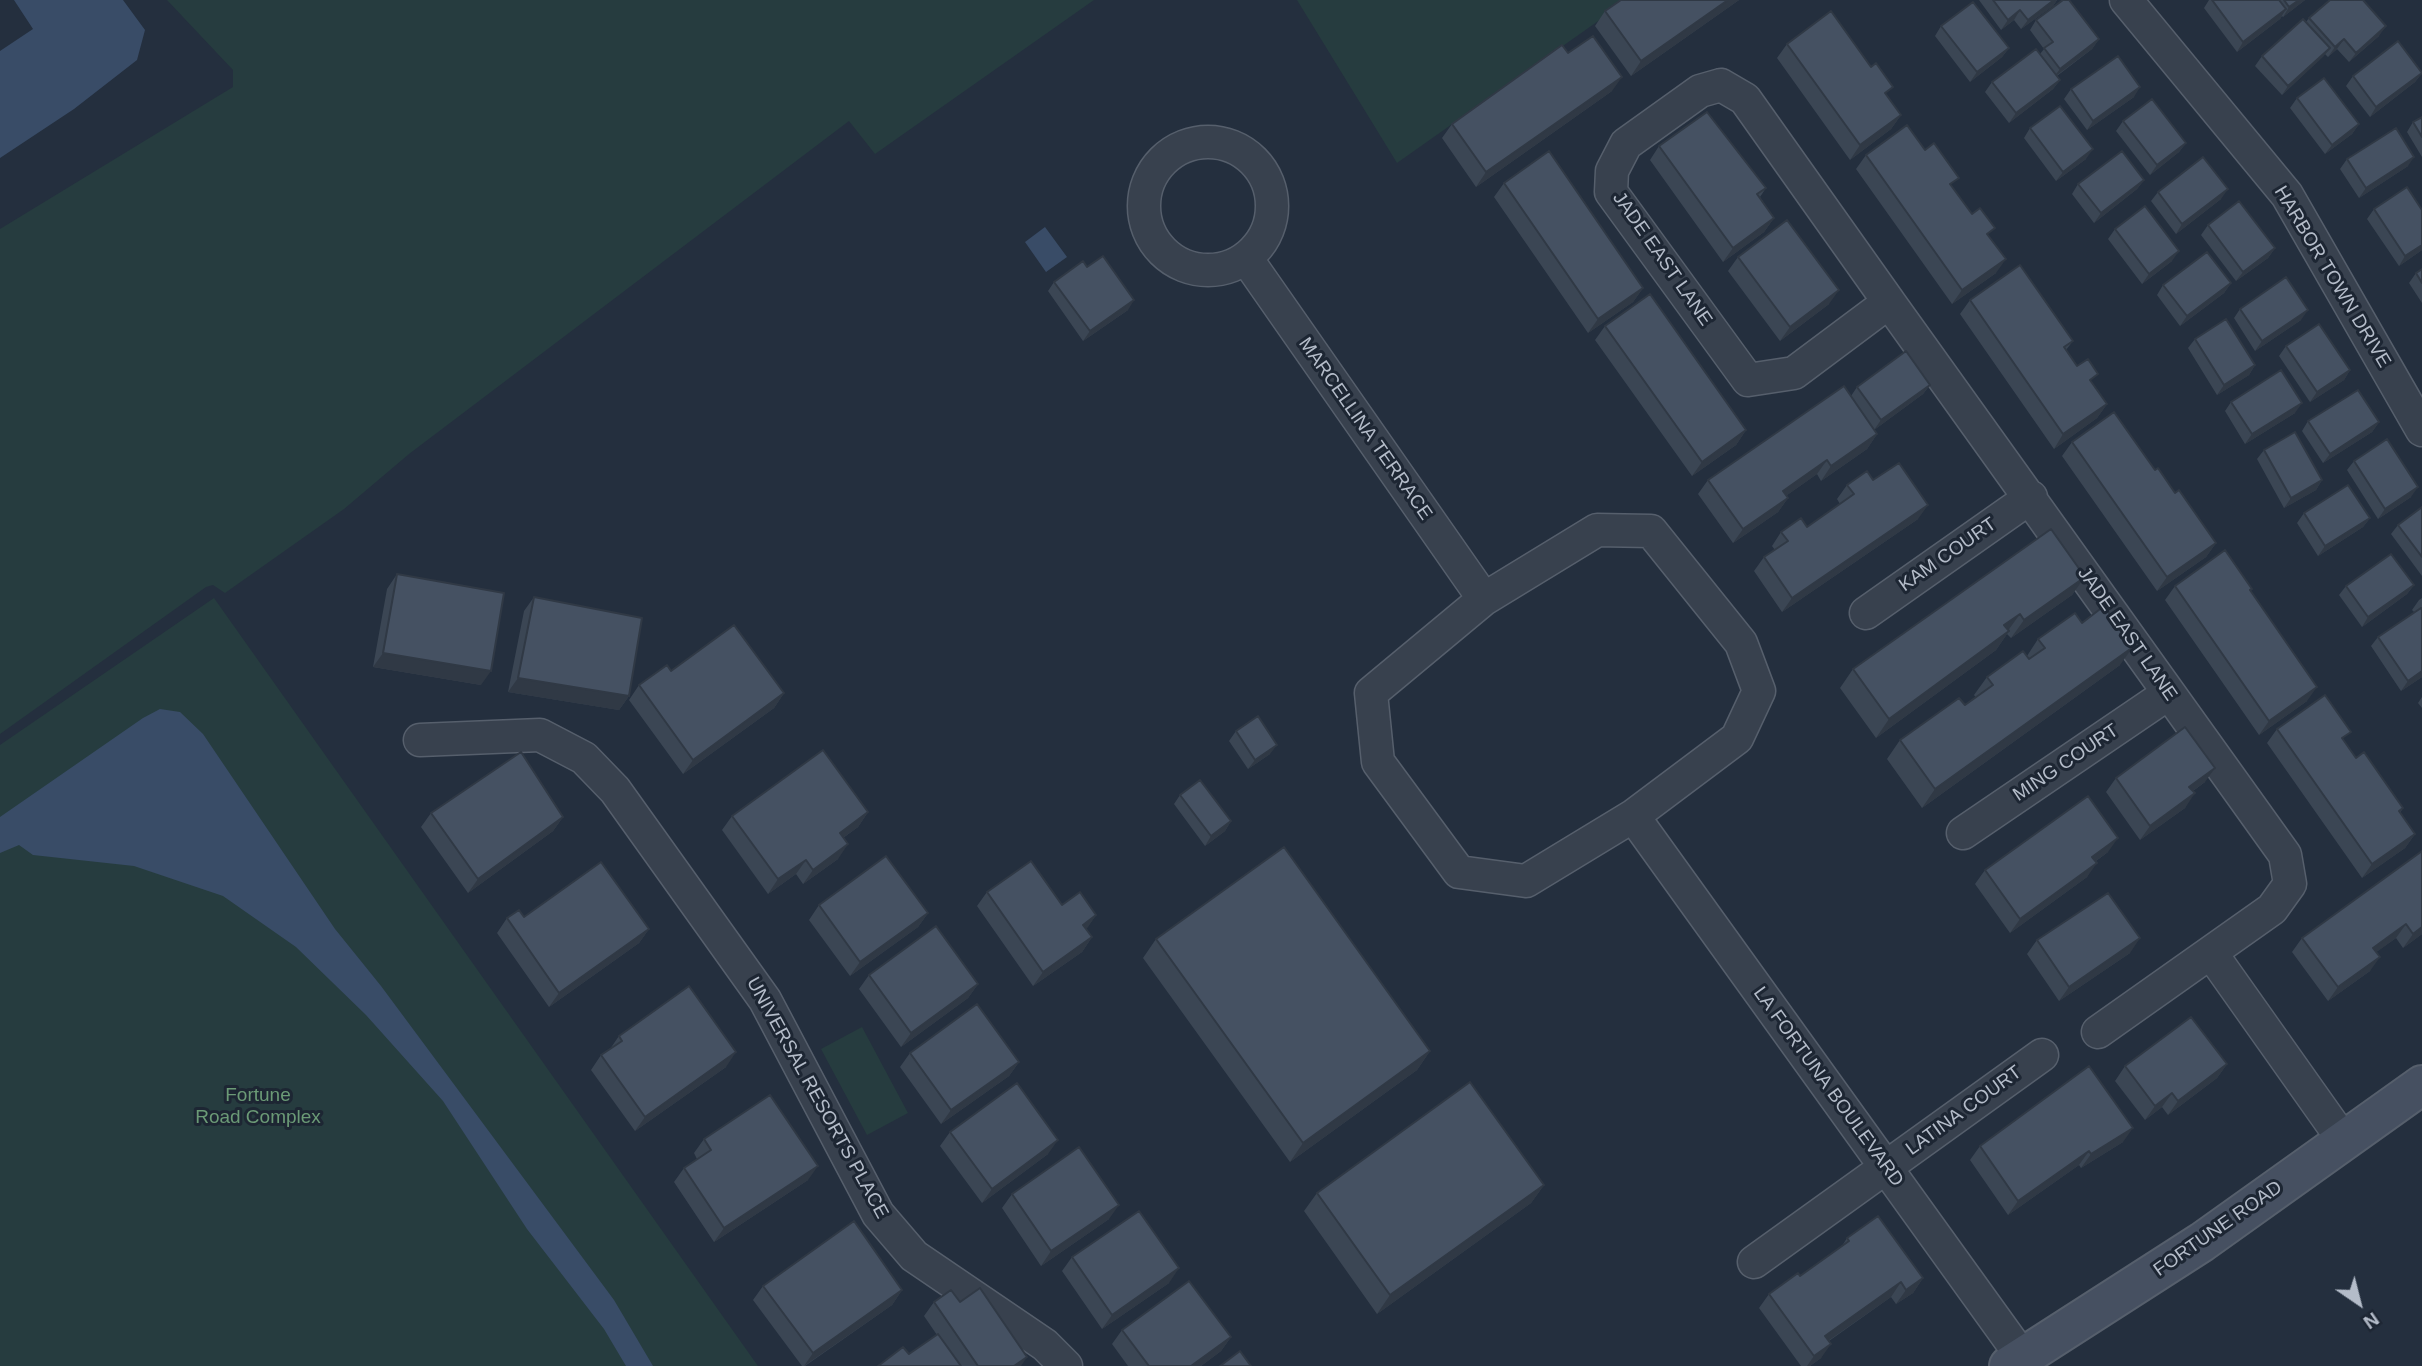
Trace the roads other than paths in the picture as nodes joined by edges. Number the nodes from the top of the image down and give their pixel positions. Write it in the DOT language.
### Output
graph roads {
  1 [pos="2126,0"];
  2 [pos="1246,258"];
  3 [pos="1889,302"];
  4 [pos="2422,430"];
  5 [pos="2031,497"];
  6 [pos="1484,599"];
  7 [pos="1866,613"];
  8 [pos="2169,693"];
  9 [pos="420,740"];
  10 [pos="1633,816"];
  11 [pos="1963,833"];
  12 [pos="2211,953"];
  13 [pos="2098,1032"];
  14 [pos="2042,1055"];
  15 [pos="2422,1085"];
  16 [pos="2344,1141"];
  17 [pos="1886,1168"];
  18 [pos="1754,1262"];
  19 [pos="2016,1362"];
  20 [pos="1066,1366"];
  1 -- 4 [label="street, HARBOR TOWN DRIVE"];
  2 -- 2 [label="street"];
  2 -- 6 [label="street, MARCELLINA TERRACE"];
  3 -- 3 [label="street, JADE EAST LANE"];
  3 -- 5 [label="street, JADE EAST LANE"];
  5 -- 7 [label="street, KAM COURT"];
  5 -- 8 [label="street, JADE EAST LANE"];
  6 -- 10 [label="street"];
  6 -- 10 [label="street"];
  8 -- 11 [label="street, MING COURT"];
  8 -- 12 [label="street, JADE EAST LANE"];
  9 -- 20 [label="street, UNIVERSAL RESORTS PLACE"];
  10 -- 17 [label="street, LA FORTUNA BOULEVARD"];
  12 -- 13 [label="street, JADE EAST LANE"];
  12 -- 16 [label="street"];
  14 -- 17 [label="street, LATINA COURT"];
  15 -- 16 [label="street, FORTUNE ROAD"];
  16 -- 19 [label="street, FORTUNE ROAD"];
  17 -- 18 [label="street, LATINA COURT"];
  17 -- 19 [label="street, LA FORTUNA BOULEVARD"];
}
